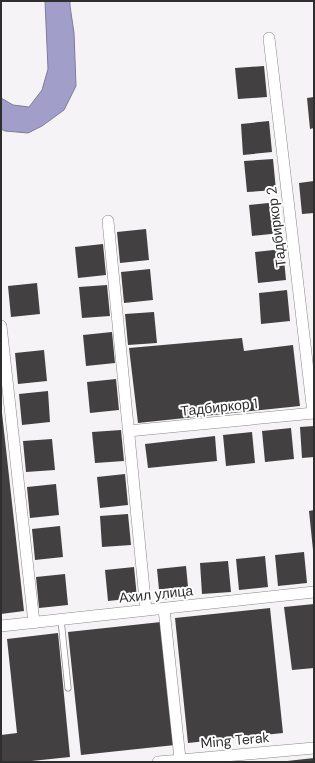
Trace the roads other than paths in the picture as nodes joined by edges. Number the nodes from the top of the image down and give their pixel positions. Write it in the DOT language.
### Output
graph roads {
  1 [pos="269,38"];
  2 [pos="108,221"];
  3 [pos="1,326"];
  4 [pos="2,348"];
  5 [pos="313,413"];
  6 [pos="128,431"];
  7 [pos="314,592"];
  8 [pos="164,608"];
  9 [pos="146,610"];
  10 [pos="61,620"];
  11 [pos="34,622"];
  12 [pos="1,626"];
  13 [pos="68,688"];
  14 [pos="314,748"];
  15 [pos="180,760"];
  16 [pos="158,762"];
  1 -- 5 [label="street, Тадбиркор 2"];
  2 -- 6 [label="street"];
  3 -- 4 [label="street"];
  4 -- 11 [label="street"];
  5 -- 6 [label="street, Тадбиркор 1"];
  6 -- 9 [label="street"];
  7 -- 8 [label="street, Ахил улица"];
  8 -- 9 [label="street, Ахил улица"];
  8 -- 15 [label="street"];
  9 -- 10 [label="street, Ахил улица"];
  10 -- 11 [label="street, Ахил улица"];
  10 -- 13 [label="lane"];
  11 -- 12 [label="street, Ахил улица"];
  14 -- 15 [label="street, Ming Terak"];
  15 -- 16 [label="street, Ming Terak"];
}
